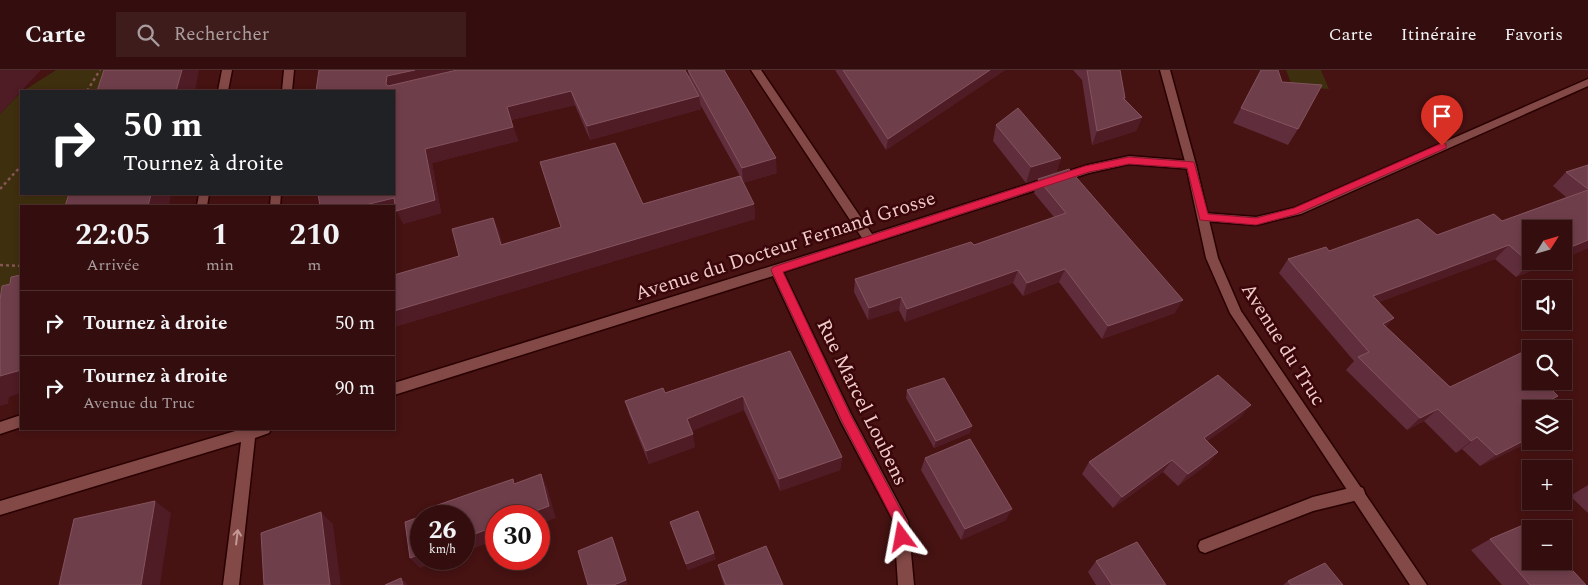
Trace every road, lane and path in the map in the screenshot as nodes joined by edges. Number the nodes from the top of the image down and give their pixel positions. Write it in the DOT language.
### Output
graph roads {
  1 [pos="100,70"];
  2 [pos="227,70"];
  3 [pos="289,70"];
  4 [pos="756,70"];
  5 [pos="1165,70"];
  6 [pos="1588,82"];
  7 [pos="88,90"];
  8 [pos="223,90"];
  9 [pos="287,90"];
  10 [pos="1191,164"];
  11 [pos="20,167"];
  12 [pos="0,189"];
  13 [pos="1204,217"];
  14 [pos="869,239"];
  15 [pos="0,265"];
  16 [pos="20,266"];
  17 [pos="776,270"];
  18 [pos="395,389"];
  19 [pos="20,421"];
  20 [pos="0,428"];
  21 [pos="249,431"];
  22 [pos="1358,493"];
  23 [pos="0,508"];
  24 [pos="1205,546"];
  25 [pos="231,585"];
  26 [pos="906,585"];
  27 [pos="1419,585"];
  1 -- 7 [label="path"];
  2 -- 8 [label="street"];
  3 -- 9 [label="street"];
  4 -- 14 [label="street"];
  5 -- 10 [label="street, Avenue du Truc"];
  6 -- 13 [label="street"];
  10 -- 13 [label="street, Avenue du Truc"];
  10 -- 14 [label="street, Avenue du Docteur Fernand Grosse"];
  11 -- 12 [label="path"];
  13 -- 22 [label="street, Avenue du Truc"];
  14 -- 17 [label="street, Avenue du Docteur Fernand Grosse"];
  15 -- 16 [label="path"];
  17 -- 18 [label="street, Avenue du Docteur Fernand Grosse"];
  17 -- 26 [label="street, Rue Marcel Loubens"];
  19 -- 20 [label="street"];
  21 -- 23 [label="street"];
  25 -- 21 [label="street, one-way"];
  22 -- 24 [label="street"];
  22 -- 27 [label="street, Avenue du Truc"];
}
